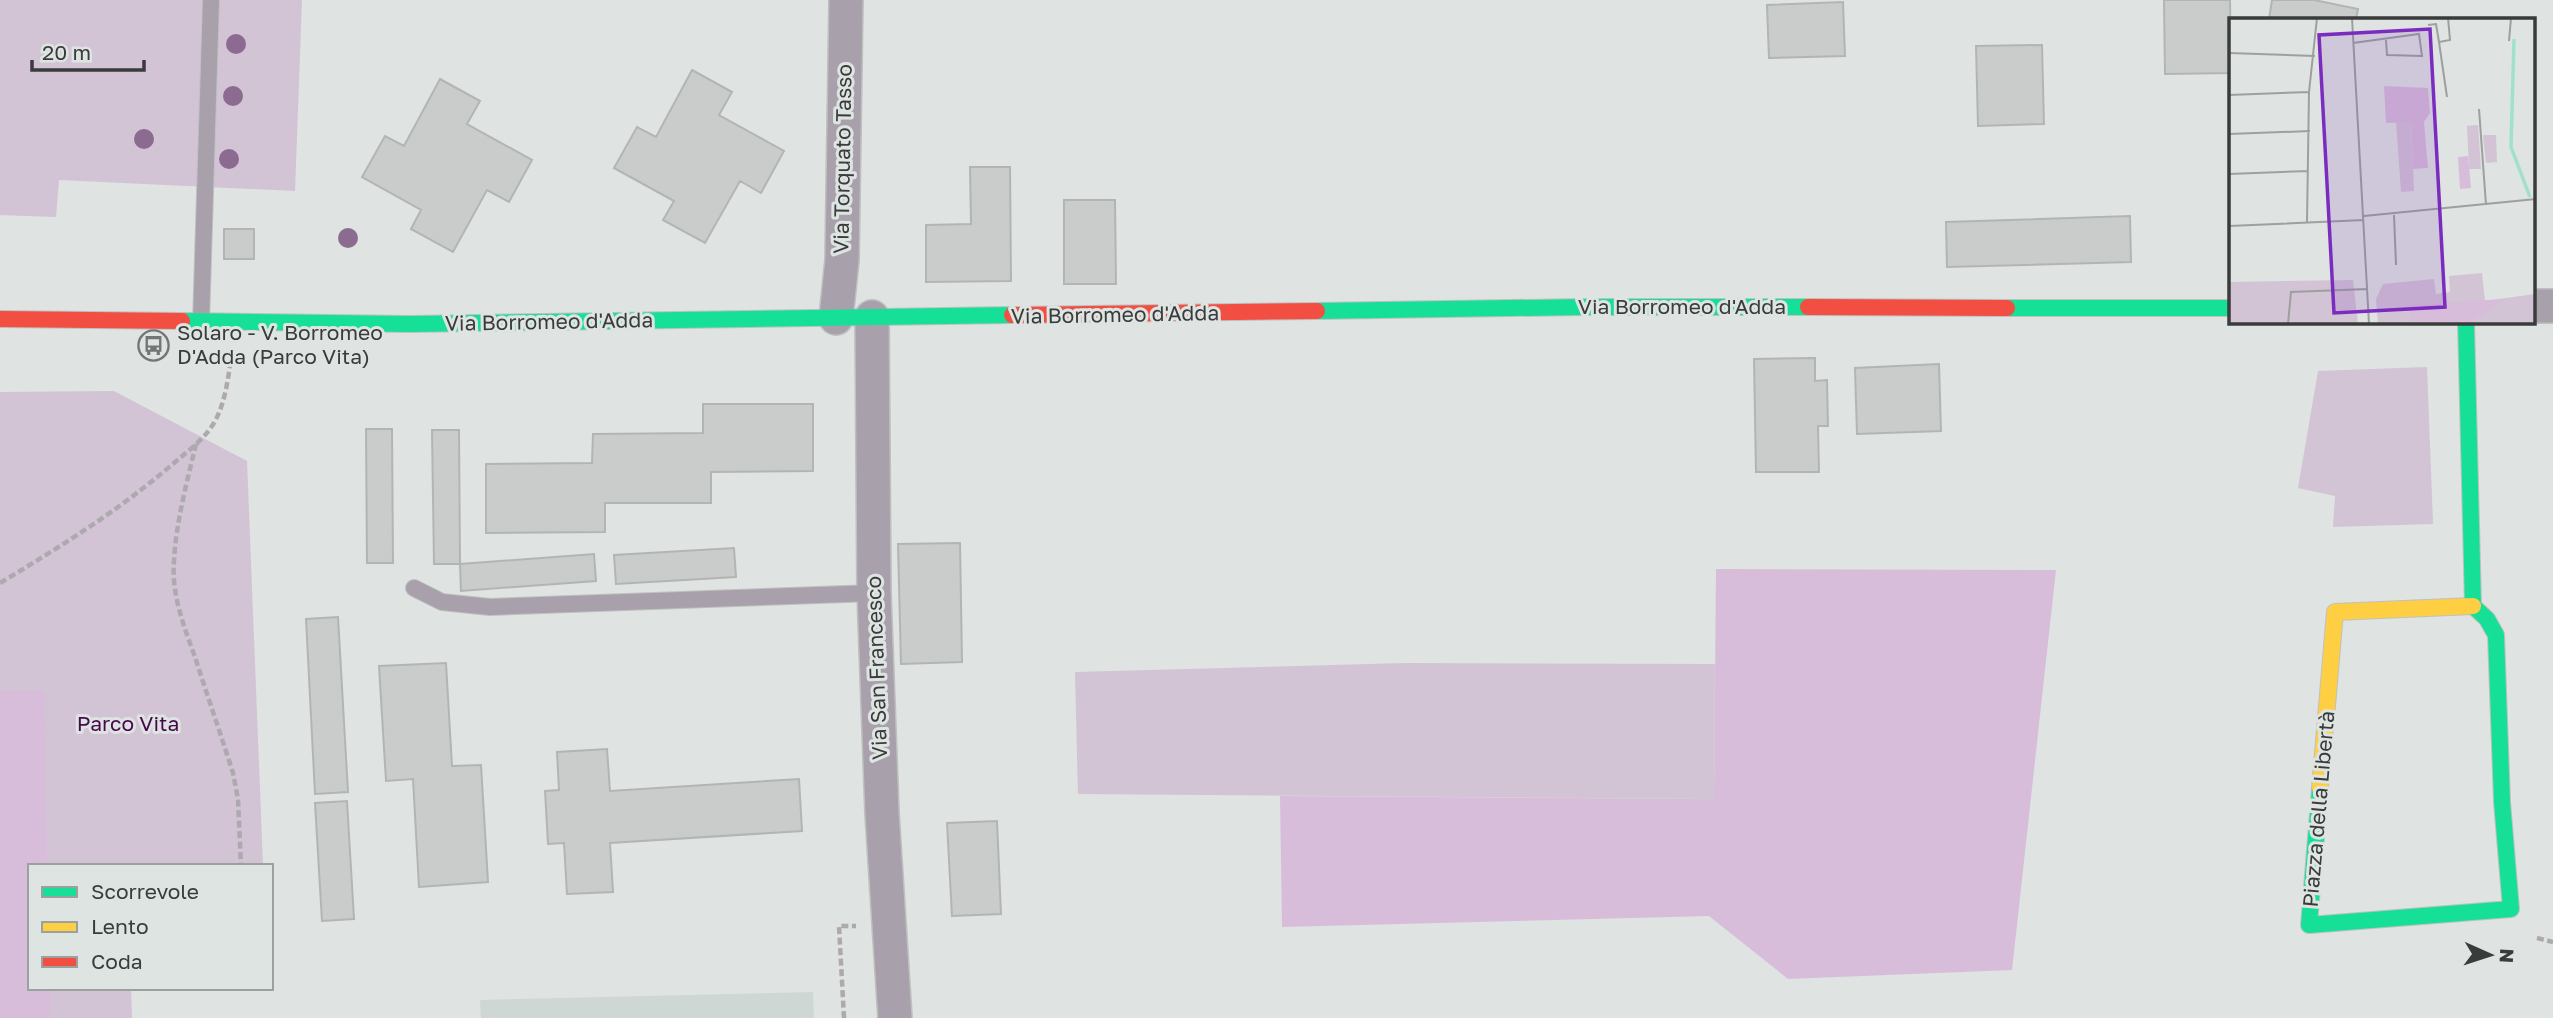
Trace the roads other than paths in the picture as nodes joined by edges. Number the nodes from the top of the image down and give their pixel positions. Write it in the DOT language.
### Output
graph roads {
  1 [pos="211,0"];
  2 [pos="846,0"];
  3 [pos="2229,308"];
  4 [pos="872,317"];
  5 [pos="836,318"];
  6 [pos="0,319"];
  7 [pos="201,323"];
  8 [pos="2466,324"];
  9 [pos="414,588"];
  10 [pos="874,593"];
  11 [pos="2473,606"];
  12 [pos="895,1018"];
  1 -- 7 [label="lane"];
  2 -- 5 [label="street, Via Torquato Tasso"];
  3 -- 4 [label="street, Via Borromeo d'Adda"];
  4 -- 5 [label="street, Via Borromeo d'Adda"];
  4 -- 10 [label="street, Via San Francesco"];
  5 -- 7 [label="street, Via Borromeo d'Adda"];
  6 -- 7 [label="street, Via Borromeo d'Adda"];
  8 -- 11 [label="street"];
  9 -- 10 [label="lane"];
  10 -- 12 [label="street, Via San Francesco"];
  11 -- 11 [label="street, Piazza della Libertà"];
}
